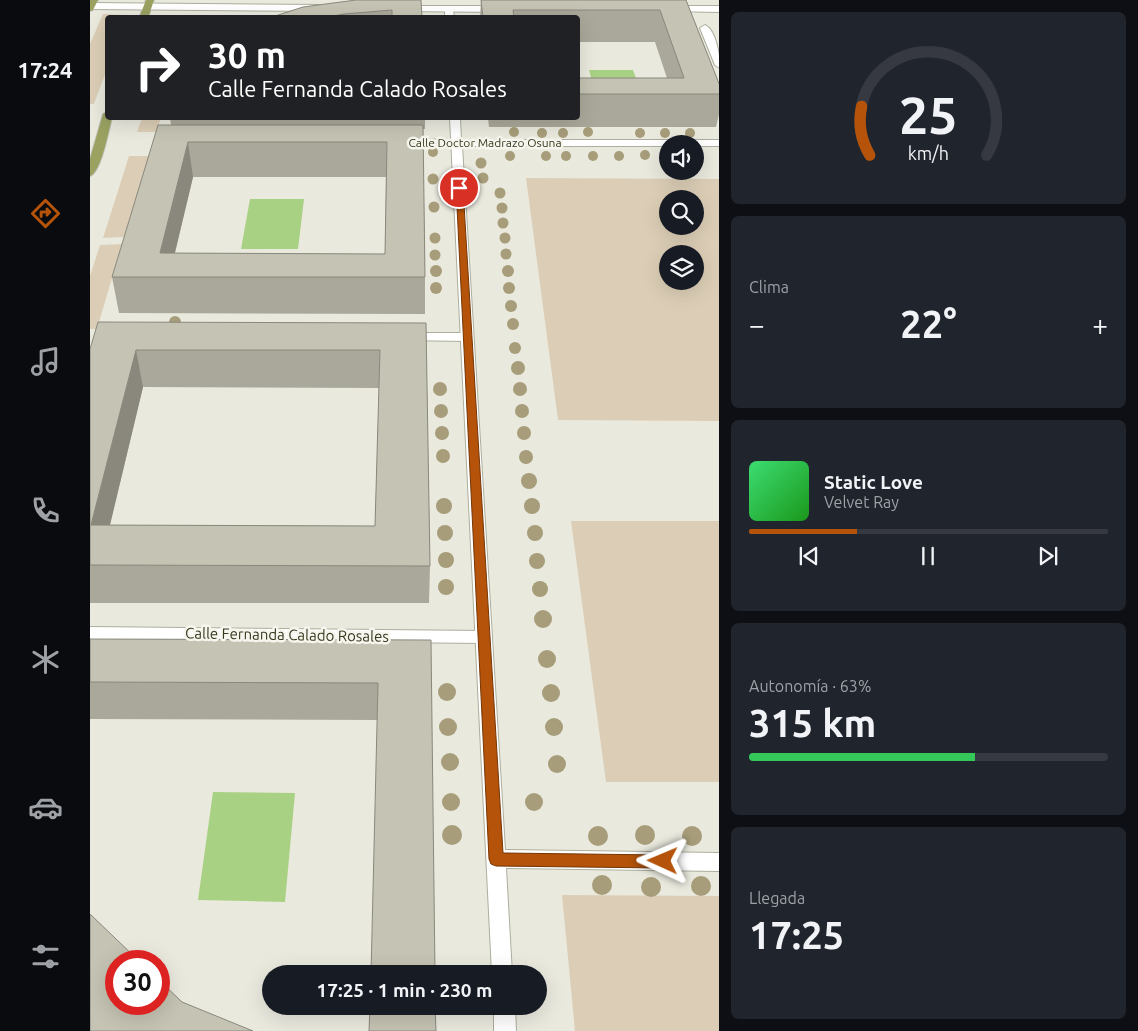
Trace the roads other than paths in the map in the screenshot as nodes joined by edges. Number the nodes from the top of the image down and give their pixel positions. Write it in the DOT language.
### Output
graph roads {
  1 [pos="149,3"];
  2 [pos="508,4"];
  3 [pos="91,5"];
  4 [pos="390,9"];
  5 [pos="662,9"];
  6 [pos="719,9"];
  7 [pos="450,13"];
  8 [pos="145,15"];
  9 [pos="316,15"];
  10 [pos="705,28"];
  11 [pos="719,65"];
  12 [pos="106,120"];
  13 [pos="455,120"];
  14 [pos="396,142"];
  15 [pos="456,143"];
  16 [pos="719,144"];
  17 [pos="90,173"];
  18 [pos="392,336"];
  19 [pos="467,336"];
  20 [pos="90,633"];
  21 [pos="484,637"];
  22 [pos="496,859"];
  23 [pos="719,862"];
  24 [pos="502,965"];
  25 [pos="504,1015"];
  26 [pos="505,1031"];
  1 -- 3 [label="street"];
  1 -- 8 [label="main road"];
  1 -- 9 [label="street"];
  2 -- 7 [label="street"];
  4 -- 7 [label="street"];
  5 -- 6 [label="street"];
  10 -- 11 [label="street"];
  12 -- 17 [label="main road"];
  13 -- 15 [label="street"];
  14 -- 15 [label="street, Calle Doctor Madrazo Osuna"];
  15 -- 16 [label="street, Calle Doctor Madrazo Osuna"];
  15 -- 19 [label="street"];
  18 -- 19 [label="street"];
  19 -- 21 [label="street"];
  20 -- 21 [label="street, Calle Fernanda Calado Rosales"];
  21 -- 22 [label="street"];
  22 -- 23 [label="street"];
  22 -- 24 [label="street"];
  25 -- 26 [label="street"];
}
